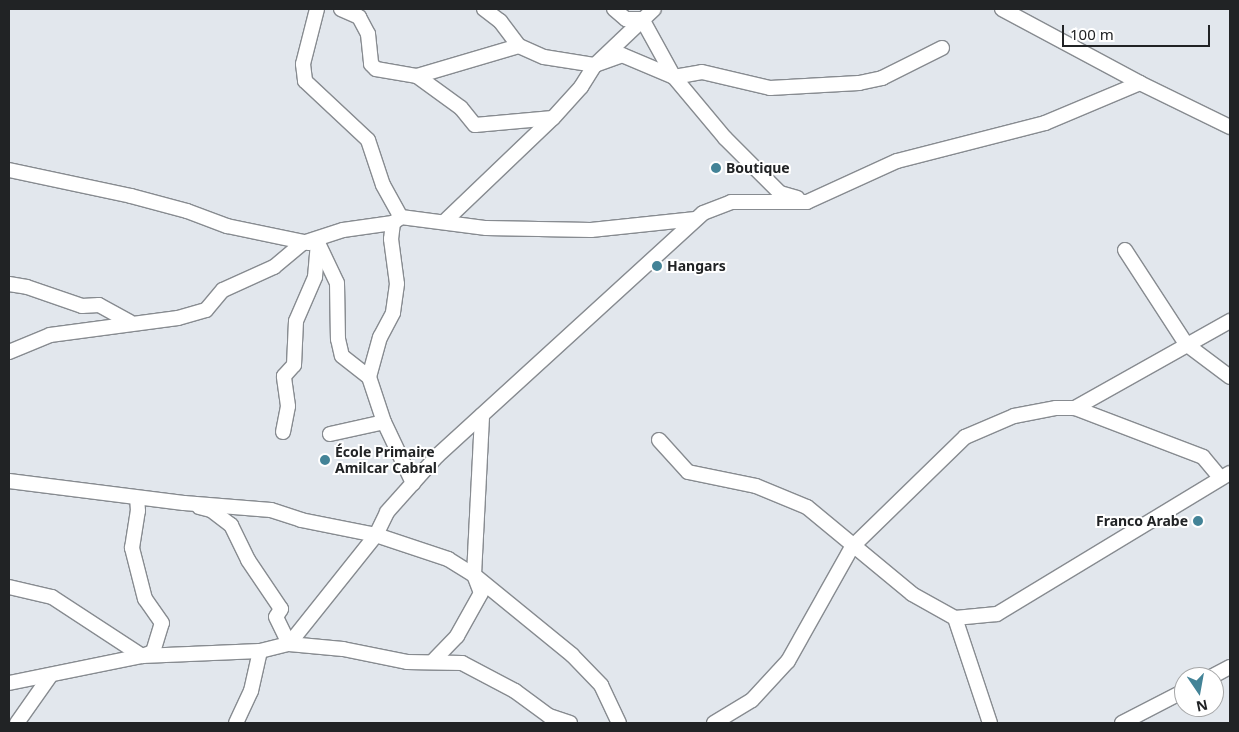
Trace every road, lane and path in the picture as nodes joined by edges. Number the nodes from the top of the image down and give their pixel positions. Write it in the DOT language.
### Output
graph roads {
  1 [pos="317,9"];
  2 [pos="340,9"];
  3 [pos="484,9"];
  4 [pos="614,9"];
  5 [pos="654,9"];
  6 [pos="1002,9"];
  7 [pos="642,20"];
  8 [pos="519,46"];
  9 [pos="942,48"];
  10 [pos="595,65"];
  11 [pos="417,76"];
  12 [pos="674,77"];
  13 [pos="1140,83"];
  14 [pos="553,118"];
  15 [pos="1230,127"];
  16 [pos="9,170"];
  17 [pos="807,202"];
  18 [pos="695,219"];
  19 [pos="397,220"];
  20 [pos="444,222"];
  21 [pos="303,243"];
  22 [pos="318,243"];
  23 [pos="1125,250"];
  24 [pos="9,284"];
  25 [pos="1230,321"];
  26 [pos="130,322"];
  27 [pos="1186,344"];
  28 [pos="9,352"];
  29 [pos="369,377"];
  30 [pos="1230,377"];
  31 [pos="1075,408"];
  32 [pos="482,416"];
  33 [pos="384,422"];
  34 [pos="283,432"];
  35 [pos="330,434"];
  36 [pos="659,440"];
  37 [pos="1225,475"];
  38 [pos="9,481"];
  39 [pos="413,483"];
  40 [pos="137,498"];
  41 [pos="184,503"];
  42 [pos="376,535"];
  43 [pos="852,547"];
  44 [pos="474,576"];
  45 [pos="9,588"];
  46 [pos="955,618"];
  47 [pos="289,644"];
  48 [pos="260,651"];
  49 [pos="142,656"];
  50 [pos="434,660"];
  51 [pos="50,676"];
  52 [pos="10,681"];
  53 [pos="1174,697"];
  54 [pos="1139,720"];
  55 [pos="17,723"];
  56 [pos="236,723"];
  57 [pos="570,723"];
  58 [pos="619,723"];
  59 [pos="714,723"];
  60 [pos="990,723"];
  61 [pos="1122,723"];
  1 -- 19 [label="street"];
  2 -- 11 [label="street"];
  3 -- 8 [label="street"];
  4 -- 7 [label="street"];
  5 -- 7 [label="street"];
  6 -- 13 [label="street"];
  7 -- 10 [label="street"];
  7 -- 12 [label="street"];
  8 -- 10 [label="street"];
  8 -- 11 [label="street"];
  9 -- 12 [label="street"];
  10 -- 12 [label="street"];
  10 -- 14 [label="street"];
  11 -- 14 [label="street"];
  12 -- 17 [label="street"];
  13 -- 15 [label="street"];
  13 -- 17 [label="street"];
  14 -- 20 [label="street"];
  16 -- 21 [label="street"];
  17 -- 18 [label="street"];
  18 -- 20 [label="street"];
  18 -- 32 [label="street"];
  19 -- 20 [label="street"];
  19 -- 21 [label="street"];
  19 -- 29 [label="street"];
  21 -- 22 [label="street"];
  21 -- 26 [label="street"];
  22 -- 29 [label="street"];
  22 -- 34 [label="street"];
  23 -- 27 [label="street"];
  24 -- 26 [label="street"];
  25 -- 27 [label="street"];
  26 -- 28 [label="street"];
  27 -- 30 [label="street"];
  27 -- 31 [label="street"];
  29 -- 33 [label="street"];
  31 -- 37 [label="street"];
  31 -- 43 [label="street"];
  32 -- 39 [label="street"];
  32 -- 44 [label="street"];
  33 -- 35 [label="street"];
  33 -- 39 [label="street"];
  36 -- 43 [label="street"];
  37 -- 46 [label="street"];
  38 -- 40 [label="street"];
  39 -- 42 [label="street"];
  40 -- 41 [label="street"];
  40 -- 49 [label="street"];
  41 -- 42 [label="street"];
  41 -- 47 [label="street"];
  42 -- 44 [label="street"];
  42 -- 47 [label="street"];
  43 -- 46 [label="street"];
  43 -- 59 [label="street"];
  44 -- 50 [label="street"];
  44 -- 58 [label="street"];
  45 -- 49 [label="street"];
  46 -- 60 [label="street"];
  47 -- 48 [label="street"];
  47 -- 50 [label="street"];
  48 -- 49 [label="street"];
  48 -- 56 [label="street"];
  49 -- 51 [label="street"];
  50 -- 57 [label="street"];
  51 -- 52 [label="street"];
  51 -- 55 [label="street"];
  53 -- 54 [label="street"];
  54 -- 61 [label="street"];
}
